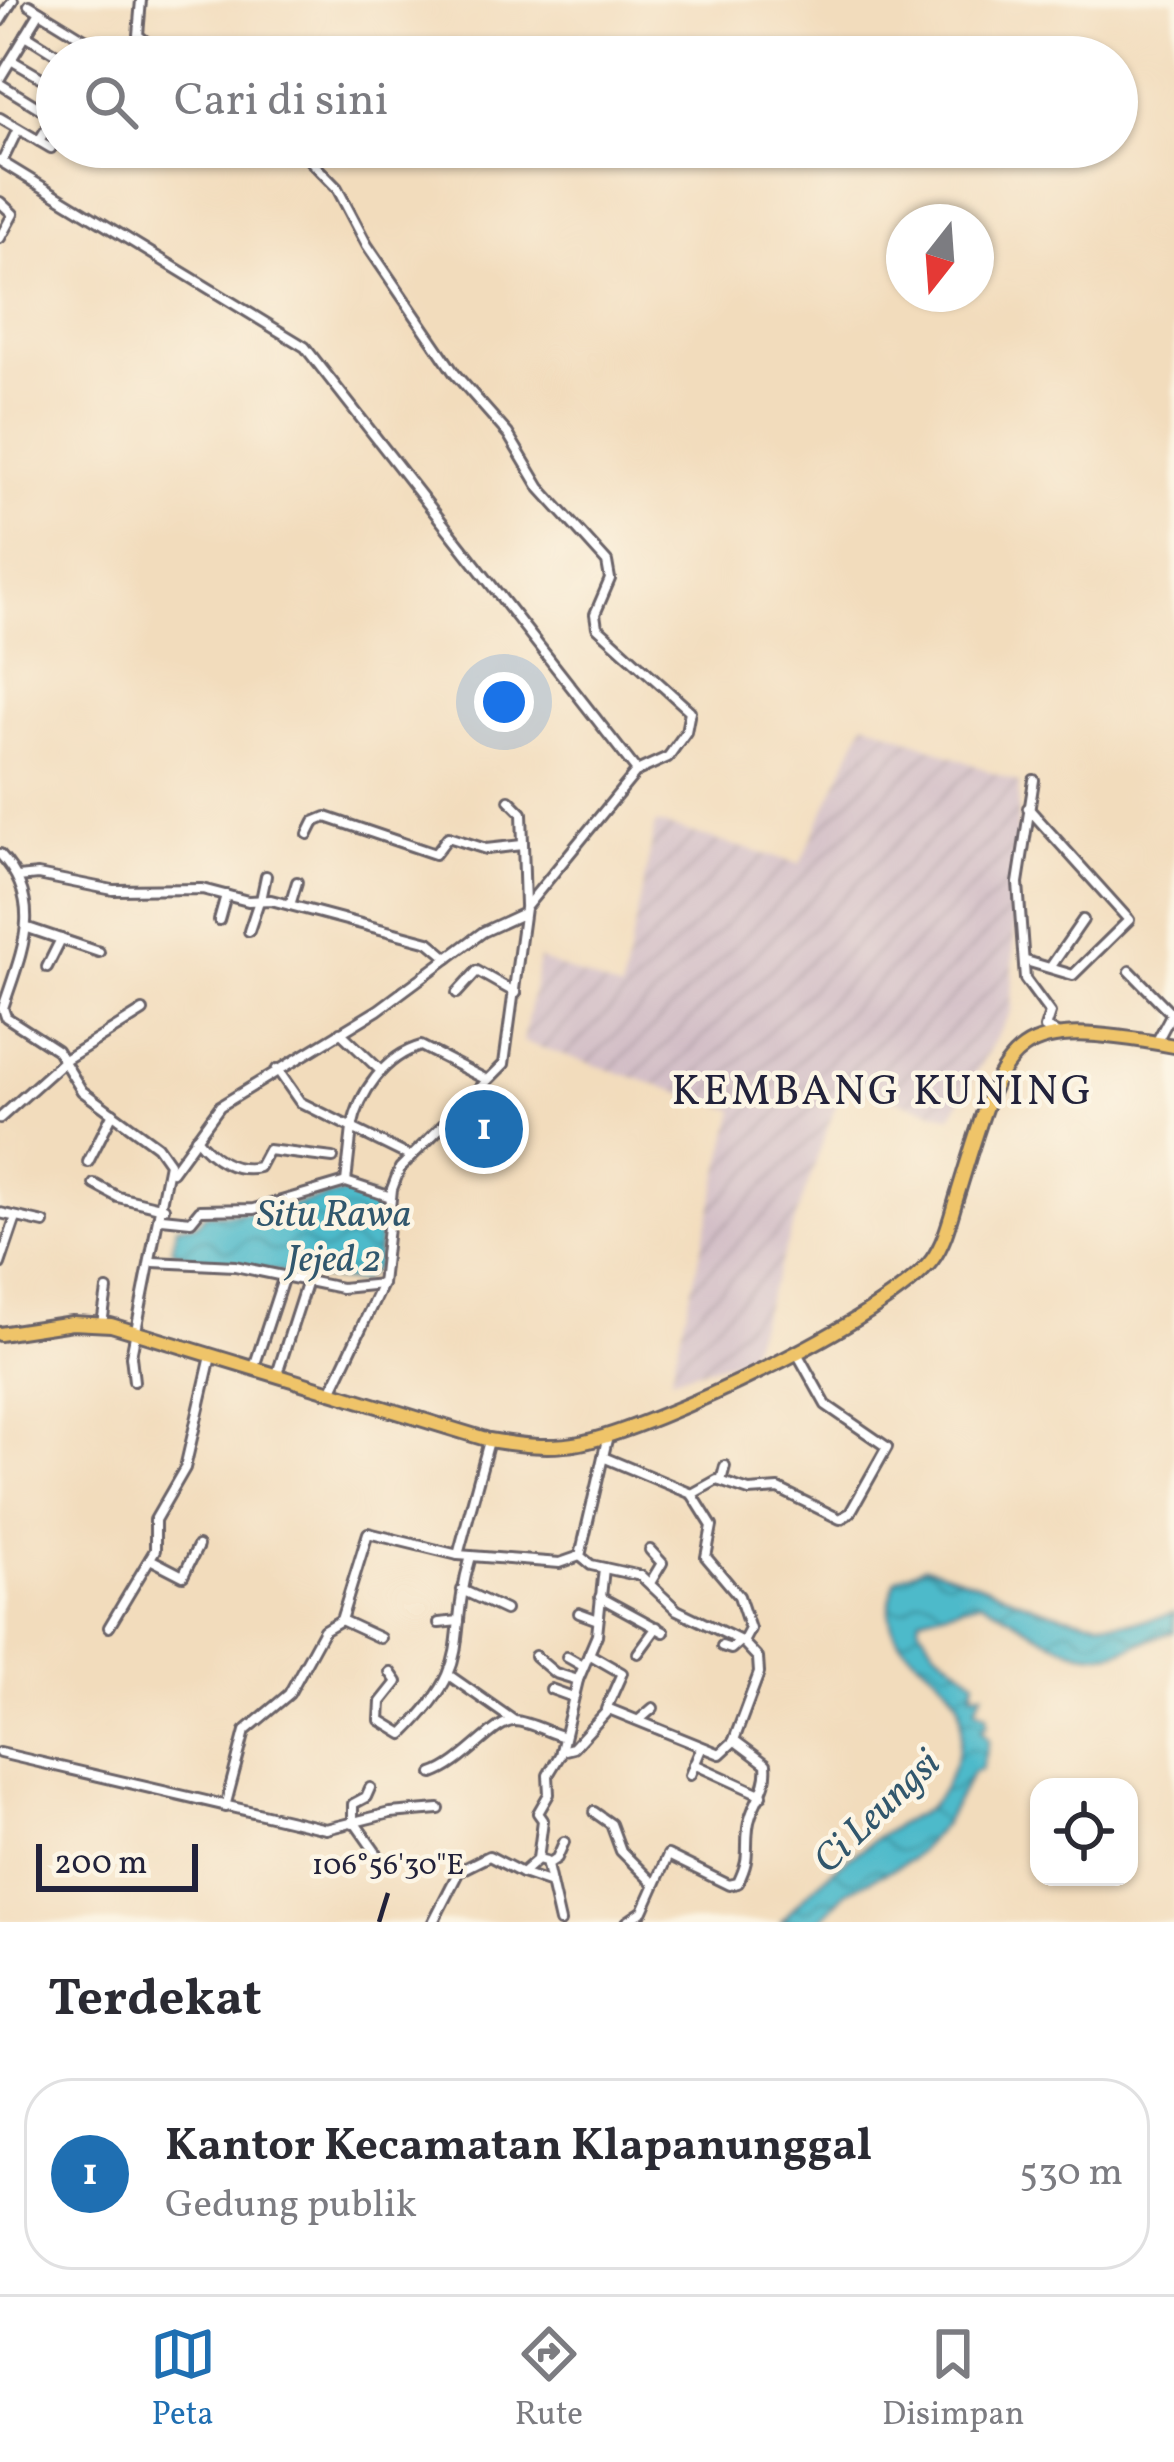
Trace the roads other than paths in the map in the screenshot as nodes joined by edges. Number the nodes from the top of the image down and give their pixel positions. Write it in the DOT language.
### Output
graph roads {
  1 [pos="141,0"];
  2 [pos="7,4"];
  3 [pos="29,5"];
  4 [pos="40,12"];
  5 [pos="0,21"];
  6 [pos="26,35"];
  7 [pos="80,36"];
  8 [pos="139,36"];
  9 [pos="36,41"];
  10 [pos="11,60"];
  11 [pos="36,75"];
  12 [pos="0,81"];
  13 [pos="36,103"];
  14 [pos="0,118"];
  15 [pos="18,129"];
  16 [pos="36,139"];
  17 [pos="1,162"];
  18 [pos="317,168"];
  19 [pos="0,202"];
  20 [pos="0,236"];
  21 [pos="637,771"];
  22 [pos="1034,780"];
  23 [pos="508,800"];
  24 [pos="1028,808"];
  25 [pos="308,834"];
  26 [pos="522,845"];
  27 [pos="0,854"];
  28 [pos="266,876"];
  29 [pos="18,877"];
  30 [pos="297,882"];
  31 [pos="226,895"];
  32 [pos="260,900"];
  33 [pos="290,905"];
  34 [pos="524,910"];
  35 [pos="219,920"];
  36 [pos="1083,920"];
  37 [pos="28,928"];
  38 [pos="249,932"];
  39 [pos="61,939"];
  40 [pos="99,952"];
  41 [pos="448,958"];
  42 [pos="1026,961"];
  43 [pos="1052,965"];
  44 [pos="47,967"];
  45 [pos="1130,971"];
  46 [pos="457,993"];
  47 [pos="516,993"];
  48 [pos="1,1011"];
  49 [pos="143,1011"];
  50 [pos="1172,1012"];
  51 [pos="340,1032"];
  52 [pos="1054,1032"];
  53 [pos="1156,1043"];
  54 [pos="1174,1046"];
  55 [pos="66,1059"];
  56 [pos="276,1068"];
  57 [pos="381,1072"];
  58 [pos="487,1080"];
  59 [pos="113,1113"];
  60 [pos="0,1118"];
  61 [pos="352,1128"];
  62 [pos="196,1138"];
  63 [pos="409,1156"];
  64 [pos="333,1158"];
  65 [pos="88,1162"];
  66 [pos="170,1173"];
  67 [pos="346,1182"];
  68 [pos="94,1184"];
  69 [pos="391,1197"];
  70 [pos="0,1213"];
  71 [pos="163,1213"];
  72 [pos="16,1217"];
  73 [pos="44,1222"];
  74 [pos="153,1262"];
  75 [pos="0,1264"];
  76 [pos="283,1279"];
  77 [pos="306,1284"];
  78 [pos="382,1284"];
  79 [pos="107,1290"];
  80 [pos="102,1324"];
  81 [pos="139,1331"];
  82 [pos="0,1334"];
  83 [pos="796,1353"];
  84 [pos="211,1355"];
  85 [pos="254,1367"];
  86 [pos="277,1374"];
  87 [pos="134,1382"];
  88 [pos="332,1392"];
  89 [pos="608,1435"];
  90 [pos="489,1440"];
  91 [pos="603,1456"];
  92 [pos="724,1466"];
  93 [pos="721,1481"];
  94 [pos="692,1494"];
  95 [pos="198,1546"];
  96 [pos="650,1550"];
  97 [pos="458,1555"];
  98 [pos="471,1556"];
  99 [pos="580,1556"];
  100 [pos="150,1559"];
  101 [pos="604,1567"];
  102 [pos="650,1583"];
  103 [pos="462,1590"];
  104 [pos="600,1597"];
  105 [pos="505,1610"];
  106 [pos="579,1613"];
  107 [pos="598,1619"];
  108 [pos="341,1620"];
  109 [pos="459,1621"];
  110 [pos="439,1623"];
  111 [pos="109,1628"];
  112 [pos="380,1638"];
  113 [pos="742,1641"];
  114 [pos="722,1646"];
  115 [pos="638,1653"];
  116 [pos="589,1654"];
  117 [pos="535,1656"];
  118 [pos="567,1658"];
  119 [pos="584,1666"];
  120 [pos="390,1672"];
  121 [pos="450,1676"];
  122 [pos="578,1680"];
  123 [pos="551,1688"];
  124 [pos="573,1697"];
  125 [pos="653,1708"];
  126 [pos="606,1709"];
  127 [pos="639,1720"];
  128 [pos="514,1721"];
  129 [pos="561,1736"];
  130 [pos="734,1740"];
  131 [pos="701,1748"];
  132 [pos="561,1751"];
  133 [pos="0,1754"];
  134 [pos="694,1764"];
  135 [pos="433,1774"];
  136 [pos="689,1775"];
  137 [pos="370,1788"];
  138 [pos="762,1795"];
  139 [pos="225,1807"];
  140 [pos="439,1809"];
  141 [pos="594,1812"];
  142 [pos="354,1824"];
  143 [pos="564,1842"];
  144 [pos="543,1862"];
  145 [pos="386,1867"];
  146 [pos="522,1873"];
  147 [pos="652,1882"];
  148 [pos="551,1883"];
  149 [pos="433,1922"];
  150 [pos="560,1922"];
  151 [pos="627,1922"];
  1 -- 8 [label="street"];
  2 -- 5 [label="street"];
  3 -- 4 [label="street"];
  4 -- 6 [label="street"];
  4 -- 7 [label="street"];
  6 -- 9 [label="street"];
  6 -- 10 [label="street"];
  10 -- 11 [label="street"];
  10 -- 12 [label="street"];
  12 -- 13 [label="street"];
  14 -- 15 [label="street"];
  15 -- 16 [label="street"];
  15 -- 17 [label="street"];
  17 -- 21 [label="street"];
  18 -- 21 [label="street"];
  19 -- 20 [label="street"];
  21 -- 34 [label="street"];
  22 -- 24 [label="street"];
  23 -- 26 [label="street"];
  24 -- 42 [label="street"];
  24 -- 43 [label="street"];
  25 -- 26 [label="street"];
  26 -- 34 [label="street"];
  27 -- 29 [label="street"];
  28 -- 32 [label="street"];
  29 -- 31 [label="street"];
  29 -- 37 [label="street"];
  30 -- 33 [label="street"];
  31 -- 32 [label="street"];
  31 -- 35 [label="street"];
  32 -- 33 [label="street"];
  32 -- 38 [label="street"];
  33 -- 41 [label="street"];
  34 -- 41 [label="street"];
  34 -- 47 [label="street"];
  36 -- 43 [label="street"];
  37 -- 39 [label="street"];
  37 -- 48 [label="street"];
  39 -- 40 [label="street"];
  39 -- 44 [label="street"];
  41 -- 51 [label="street"];
  42 -- 43 [label="street"];
  42 -- 52 [label="street"];
  45 -- 50 [label="street"];
  46 -- 47 [label="street"];
  47 -- 58 [label="street"];
  48 -- 55 [label="street"];
  49 -- 55 [label="street"];
  50 -- 53 [label="street"];
  51 -- 56 [label="street"];
  51 -- 57 [label="street"];
  52 -- 53 [label="main road"];
  52 -- 83 [label="main road"];
  53 -- 54 [label="main road"];
  55 -- 59 [label="street"];
  55 -- 60 [label="street"];
  56 -- 61 [label="street"];
  56 -- 62 [label="street"];
  57 -- 58 [label="street"];
  57 -- 61 [label="street"];
  58 -- 63 [label="street"];
  59 -- 65 [label="street"];
  59 -- 66 [label="street"];
  61 -- 63 [label="street"];
  61 -- 67 [label="street"];
  62 -- 64 [label="street"];
  62 -- 66 [label="street"];
  63 -- 69 [label="street"];
  66 -- 71 [label="street"];
  67 -- 69 [label="street"];
  67 -- 71 [label="street"];
  68 -- 71 [label="street"];
  69 -- 78 [label="street"];
  70 -- 72 [label="street"];
  71 -- 74 [label="street"];
  72 -- 73 [label="street"];
  72 -- 75 [label="street"];
  74 -- 76 [label="street"];
  74 -- 81 [label="street"];
  76 -- 77 [label="street"];
  76 -- 85 [label="street"];
  77 -- 78 [label="street"];
  77 -- 86 [label="street"];
  78 -- 88 [label="street"];
  79 -- 80 [label="street"];
  80 -- 81 [label="main road"];
  80 -- 82 [label="main road"];
  81 -- 84 [label="main road"];
  81 -- 87 [label="street"];
  83 -- 89 [label="main road"];
  83 -- 93 [label="street"];
  84 -- 85 [label="main road"];
  84 -- 100 [label="street"];
  85 -- 86 [label="main road"];
  86 -- 88 [label="main road"];
  88 -- 90 [label="main road"];
  89 -- 90 [label="main road"];
  89 -- 91 [label="street"];
  90 -- 97 [label="street"];
  91 -- 94 [label="street"];
  91 -- 99 [label="street"];
  92 -- 93 [label="street"];
  93 -- 94 [label="street"];
  94 -- 113 [label="street"];
  95 -- 100 [label="street"];
  96 -- 102 [label="street"];
  97 -- 98 [label="street"];
  97 -- 108 [label="street"];
  98 -- 99 [label="street"];
  98 -- 103 [label="street"];
  99 -- 101 [label="street"];
  100 -- 111 [label="street"];
  101 -- 102 [label="street"];
  101 -- 104 [label="street"];
  102 -- 113 [label="street"];
  103 -- 105 [label="street"];
  103 -- 109 [label="street"];
  104 -- 107 [label="street"];
  104 -- 115 [label="street"];
  106 -- 107 [label="street"];
  107 -- 116 [label="street"];
  108 -- 112 [label="street"];
  108 -- 139 [label="street"];
  109 -- 110 [label="street"];
  109 -- 121 [label="street"];
  113 -- 114 [label="street"];
  113 -- 130 [label="street"];
  116 -- 119 [label="street"];
  116 -- 126 [label="street"];
  117 -- 122 [label="street"];
  118 -- 119 [label="street"];
  119 -- 122 [label="street"];
  120 -- 121 [label="street"];
  121 -- 128 [label="street"];
  122 -- 124 [label="street"];
  123 -- 124 [label="street"];
  124 -- 129 [label="street"];
  125 -- 127 [label="street"];
  126 -- 127 [label="street"];
  126 -- 132 [label="street"];
  127 -- 131 [label="street"];
  128 -- 129 [label="street"];
  128 -- 135 [label="street"];
  129 -- 132 [label="street"];
  130 -- 131 [label="street"];
  130 -- 138 [label="street"];
  131 -- 134 [label="street"];
  132 -- 144 [label="street"];
  133 -- 139 [label="street"];
  134 -- 136 [label="street"];
  134 -- 138 [label="street"];
  137 -- 142 [label="street"];
  138 -- 147 [label="street"];
  139 -- 142 [label="street"];
  140 -- 142 [label="street"];
  141 -- 147 [label="street"];
  142 -- 145 [label="street"];
  143 -- 144 [label="street"];
  144 -- 146 [label="street"];
  144 -- 148 [label="street"];
  146 -- 148 [label="street"];
  146 -- 149 [label="street"];
  147 -- 151 [label="street"];
  148 -- 150 [label="street"];
}
